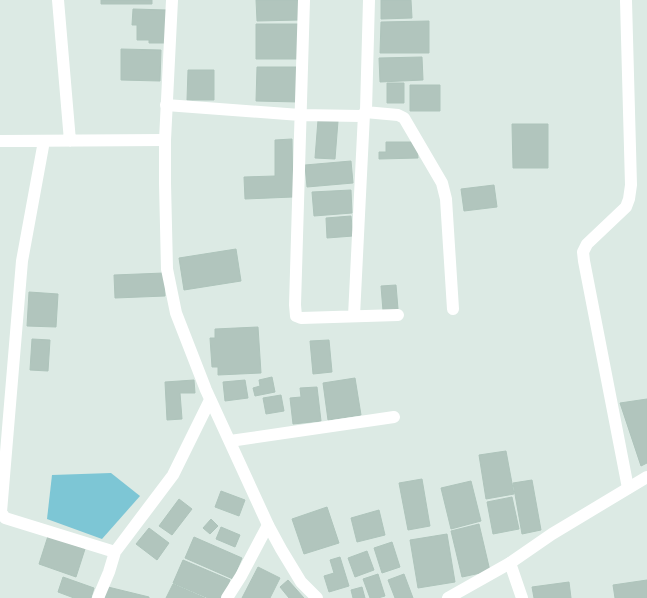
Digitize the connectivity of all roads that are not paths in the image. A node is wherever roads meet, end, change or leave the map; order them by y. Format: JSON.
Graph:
{"nodes":[{"id":1,"x":58,"y":0,"type":"edge"},
{"id":2,"x":172,"y":0,"type":"edge"},
{"id":3,"x":304,"y":0,"type":"edge"},
{"id":4,"x":369,"y":0,"type":"edge"},
{"id":5,"x":626,"y":1,"type":"edge"},
{"id":6,"x":166,"y":105,"type":"junction"},
{"id":7,"x":364,"y":113,"type":"junction"},
{"id":8,"x":300,"y":115,"type":"junction"},
{"id":9,"x":165,"y":140,"type":"junction"},
{"id":10,"x":0,"y":141,"type":"edge"},
{"id":11,"x":44,"y":141,"type":"junction"},
{"id":12,"x":70,"y":142,"type":"junction"},
{"id":13,"x":453,"y":309,"type":"dead end"},
{"id":14,"x":398,"y":315,"type":"dead end"},
{"id":15,"x":354,"y":316,"type":"junction"},
{"id":16,"x":210,"y":400,"type":"junction"},
{"id":17,"x":394,"y":417,"type":"dead end"},
{"id":18,"x":230,"y":441,"type":"junction"},
{"id":19,"x":647,"y":478,"type":"edge"},
{"id":20,"x":628,"y":488,"type":"junction"},
{"id":21,"x":268,"y":524,"type":"junction"},
{"id":22,"x":115,"y":552,"type":"junction"},
{"id":23,"x":510,"y":563,"type":"junction"},
{"id":24,"x":98,"y":598,"type":"edge"},
{"id":25,"x":227,"y":598,"type":"edge"},
{"id":26,"x":317,"y":598,"type":"edge"},
{"id":27,"x":448,"y":598,"type":"edge"},
{"id":28,"x":522,"y":598,"type":"edge"}],
"edges":[{"from":1,"to":12,"type":"street"},
{"from":2,"to":6,"type":"street"},
{"from":3,"to":8,"type":"street"},
{"from":4,"to":7,"type":"street"},
{"from":5,"to":20,"type":"street"},
{"from":6,"to":8,"type":"street"},
{"from":6,"to":9,"type":"street"},
{"from":7,"to":8,"type":"street"},
{"from":7,"to":13,"type":"street"},
{"from":7,"to":15,"type":"street"},
{"from":8,"to":15,"type":"street"},
{"from":9,"to":12,"type":"street"},
{"from":9,"to":16,"type":"street"},
{"from":10,"to":11,"type":"street"},
{"from":11,"to":12,"type":"street"},
{"from":11,"to":22,"type":"street"},
{"from":14,"to":15,"type":"street"},
{"from":16,"to":18,"type":"street"},
{"from":16,"to":22,"type":"street"},
{"from":17,"to":18,"type":"street"},
{"from":18,"to":21,"type":"street"},
{"from":19,"to":20,"type":"street"},
{"from":20,"to":23,"type":"street"},
{"from":21,"to":25,"type":"street"},
{"from":21,"to":26,"type":"street"},
{"from":22,"to":24,"type":"street"},
{"from":23,"to":27,"type":"street"},
{"from":23,"to":28,"type":"street"}]}
